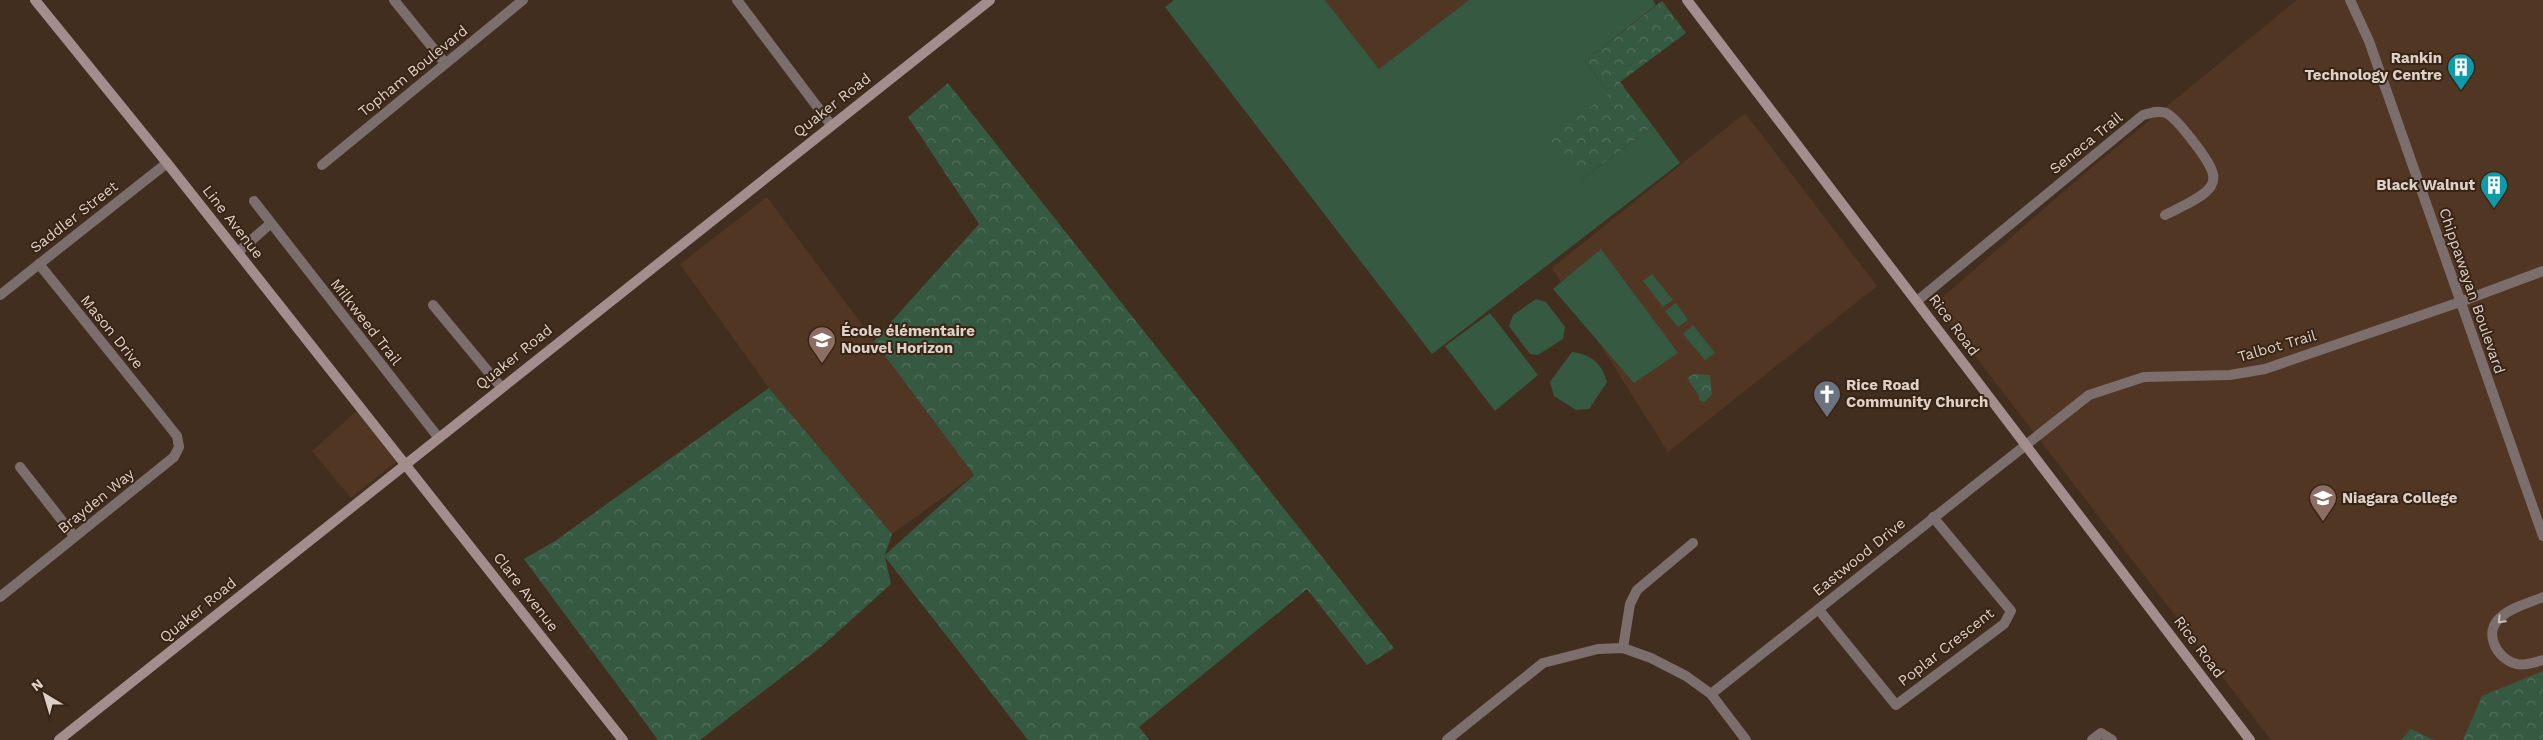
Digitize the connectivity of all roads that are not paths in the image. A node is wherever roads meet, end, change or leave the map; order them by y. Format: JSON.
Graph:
{"nodes":[{"id":1,"x":35,"y":0,"type":"edge"},
{"id":2,"x":394,"y":0,"type":"edge"},
{"id":3,"x":523,"y":0,"type":"edge"},
{"id":4,"x":737,"y":0,"type":"edge"},
{"id":5,"x":990,"y":0,"type":"edge"},
{"id":6,"x":1687,"y":0,"type":"edge"},
{"id":7,"x":2350,"y":0,"type":"edge"},
{"id":8,"x":445,"y":64,"type":"junction"},
{"id":9,"x":831,"y":125,"type":"junction"},
{"id":10,"x":167,"y":163,"type":"junction"},
{"id":11,"x":322,"y":165,"type":"dead end"},
{"id":12,"x":254,"y":201,"type":"dead end"},
{"id":13,"x":2165,"y":215,"type":"dead end"},
{"id":14,"x":270,"y":224,"type":"junction"},
{"id":15,"x":238,"y":252,"type":"junction"},
{"id":16,"x":39,"y":264,"type":"junction"},
{"id":17,"x":2543,"y":271,"type":"edge"},
{"id":18,"x":0,"y":295,"type":"edge"},
{"id":19,"x":1917,"y":300,"type":"junction"},
{"id":20,"x":2460,"y":302,"type":"junction"},
{"id":21,"x":433,"y":305,"type":"dead end"},
{"id":22,"x":501,"y":387,"type":"junction"},
{"id":23,"x":162,"y":417,"type":"joint"},
{"id":24,"x":438,"y":437,"type":"junction"},
{"id":25,"x":2026,"y":444,"type":"junction"},
{"id":26,"x":406,"y":463,"type":"junction"},
{"id":27,"x":20,"y":467,"type":"dead end"},
{"id":28,"x":2539,"y":513,"type":"edge"},
{"id":29,"x":1933,"y":517,"type":"junction"},
{"id":30,"x":74,"y":536,"type":"junction"},
{"id":31,"x":2543,"y":536,"type":"edge"},
{"id":32,"x":1693,"y":543,"type":"dead end"},
{"id":33,"x":0,"y":597,"type":"edge"},
{"id":34,"x":2543,"y":597,"type":"edge"},
{"id":35,"x":1819,"y":610,"type":"junction"},
{"id":36,"x":1623,"y":648,"type":"junction"},
{"id":37,"x":2543,"y":660,"type":"edge"},
{"id":38,"x":1711,"y":694,"type":"junction"},
{"id":39,"x":59,"y":740,"type":"edge"},
{"id":40,"x":623,"y":740,"type":"edge"},
{"id":41,"x":1447,"y":740,"type":"edge"},
{"id":42,"x":1746,"y":740,"type":"edge"},
{"id":43,"x":2092,"y":740,"type":"edge"},
{"id":44,"x":2112,"y":740,"type":"edge"},
{"id":45,"x":2250,"y":740,"type":"edge"}],
"edges":[{"from":1,"to":10,"type":"street","name":"Line Avenue"},
{"from":2,"to":8,"type":"street"},
{"from":3,"to":8,"type":"street","name":"Topham Boulevard"},
{"from":4,"to":9,"type":"street"},
{"from":5,"to":9,"type":"street","name":"Quaker Road"},
{"from":6,"to":19,"type":"street","name":"Rice Road"},
{"from":7,"to":20,"type":"street","name":"Chippawayan Boulevard"},
{"from":8,"to":11,"type":"street","name":"Topham Boulevard"},
{"from":9,"to":22,"type":"street","name":"Quaker Road"},
{"from":10,"to":15,"type":"street","name":"Line Avenue"},
{"from":10,"to":16,"type":"street","name":"Saddler Street"},
{"from":12,"to":14,"type":"street","name":"Milkweed Trail"},
{"from":13,"to":19,"type":"street","name":"Seneca Trail"},
{"from":14,"to":15,"type":"street"},
{"from":14,"to":24,"type":"street","name":"Milkweed Trail"},
{"from":15,"to":26,"type":"street","name":"Line Avenue"},
{"from":16,"to":18,"type":"street","name":"Saddler Street"},
{"from":16,"to":23,"type":"street","name":"Mason Drive"},
{"from":17,"to":20,"type":"street","name":"Talbot Trail"},
{"from":19,"to":25,"type":"street","name":"Rice Road"},
{"from":20,"to":25,"type":"street","name":"Talbot Trail"},
{"from":20,"to":28,"type":"street","name":"Chippawayan Boulevard"},
{"from":21,"to":22,"type":"street"},
{"from":22,"to":24,"type":"street","name":"Quaker Road"},
{"from":23,"to":30,"type":"street","name":"Brayden Way"},
{"from":24,"to":26,"type":"street","name":"Quaker Road"},
{"from":25,"to":29,"type":"street","name":"Eastwood Drive"},
{"from":25,"to":45,"type":"street","name":"Rice Road"},
{"from":26,"to":39,"type":"street","name":"Quaker Road"},
{"from":26,"to":40,"type":"street","name":"Clare Avenue"},
{"from":27,"to":30,"type":"street"},
{"from":28,"to":31,"type":"street","name":"Chippawayan Boulevard"},
{"from":29,"to":35,"type":"street","name":"Eastwood Drive"},
{"from":29,"to":35,"type":"street","name":"Poplar Crescent"},
{"from":30,"to":33,"type":"street","name":"Brayden Way"},
{"from":32,"to":36,"type":"street"},
{"from":34,"to":37,"type":"street","one_way":true},
{"from":35,"to":38,"type":"street","name":"Eastwood Drive"},
{"from":36,"to":38,"type":"street"},
{"from":36,"to":41,"type":"street"},
{"from":38,"to":42,"type":"street"},
{"from":43,"to":44,"type":"street"}]}
